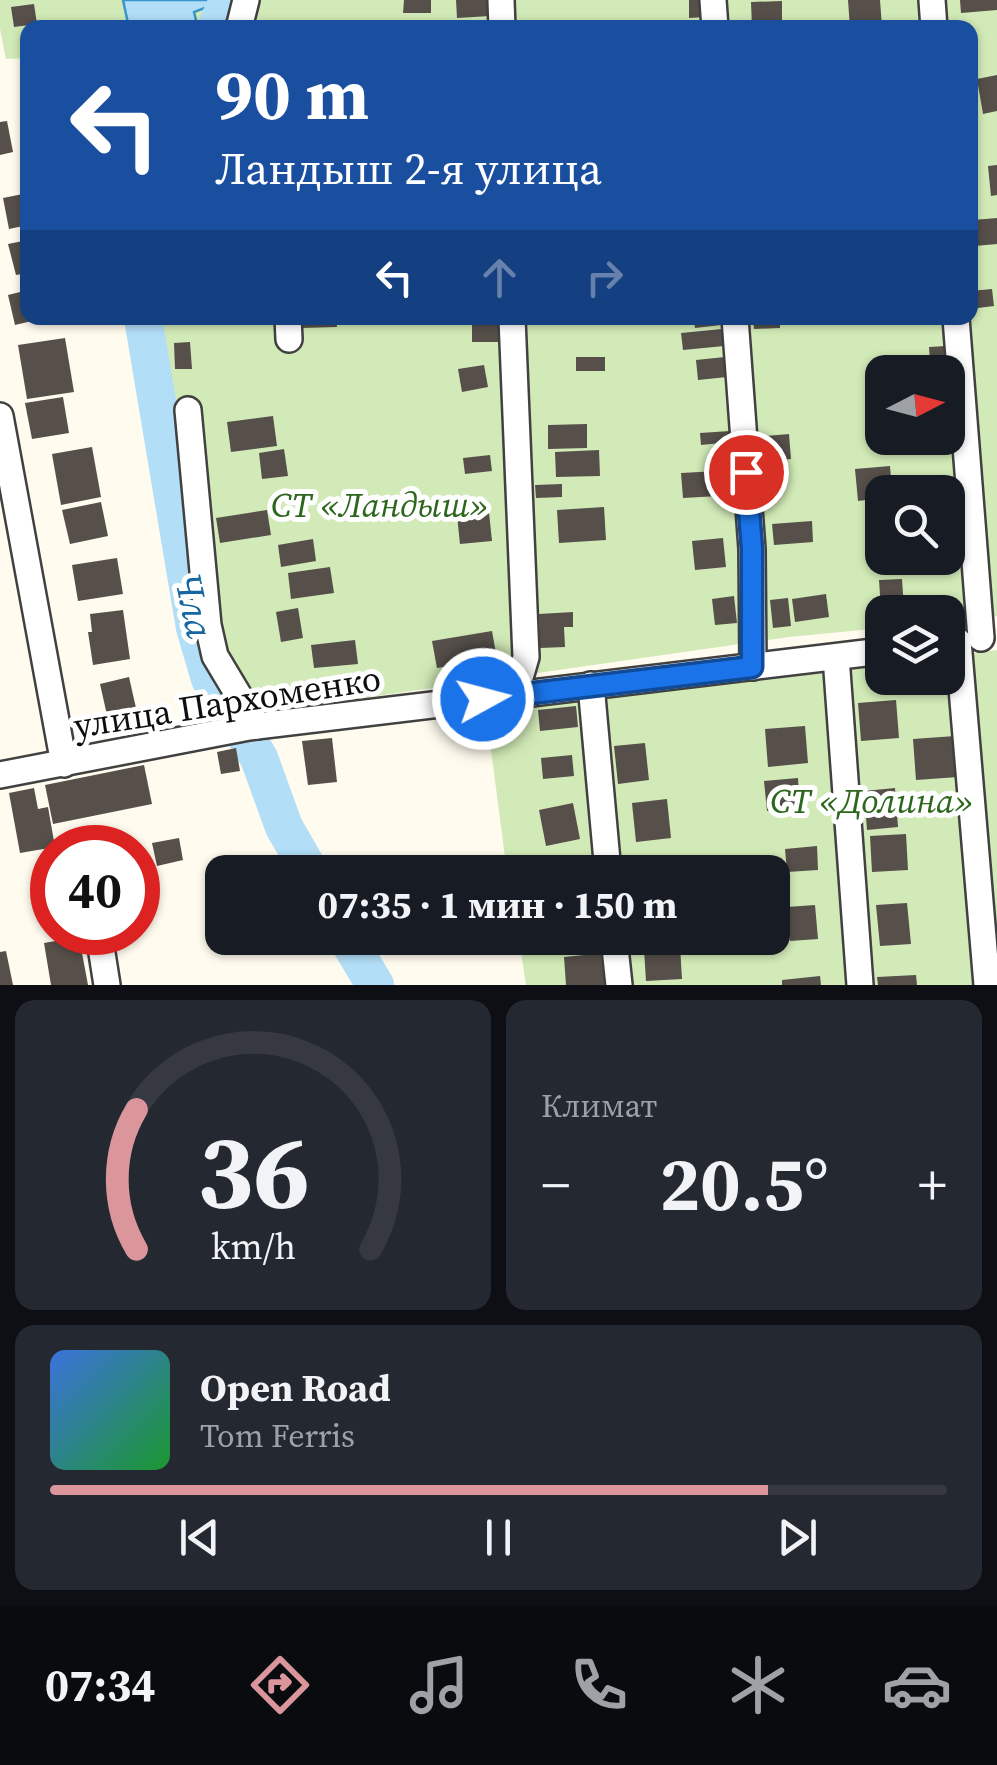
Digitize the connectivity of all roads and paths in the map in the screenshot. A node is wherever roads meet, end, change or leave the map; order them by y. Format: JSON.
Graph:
{"nodes":[{"id":1,"x":512,"y":325,"type":"edge"},
{"id":2,"x":736,"y":325,"type":"edge"},
{"id":3,"x":956,"y":325,"type":"edge"},
{"id":4,"x":188,"y":410,"type":"dead end"},
{"id":5,"x":0,"y":416,"type":"edge"},
{"id":6,"x":971,"y":640,"type":"edge"},
{"id":7,"x":865,"y":653,"type":"edge"},
{"id":8,"x":836,"y":657,"type":"junction"},
{"id":9,"x":752,"y":667,"type":"junction"},
{"id":10,"x":590,"y":685,"type":"junction"},
{"id":11,"x":521,"y":694,"type":"junction"},
{"id":12,"x":244,"y":728,"type":"junction"},
{"id":13,"x":64,"y":764,"type":"junction"},
{"id":14,"x":0,"y":775,"type":"edge"},
{"id":15,"x":606,"y":855,"type":"edge"},
{"id":16,"x":102,"y":955,"type":"edge"},
{"id":17,"x":616,"y":955,"type":"edge"},
{"id":18,"x":107,"y":985,"type":"edge"},
{"id":19,"x":619,"y":985,"type":"edge"},
{"id":20,"x":860,"y":985,"type":"edge"},
{"id":21,"x":987,"y":985,"type":"edge"}],
"edges":[{"from":1,"to":11,"type":"street"},
{"from":2,"to":9,"type":"street"},
{"from":3,"to":6,"type":"street"},
{"from":4,"to":12,"type":"street"},
{"from":5,"to":13,"type":"street"},
{"from":6,"to":21,"type":"street"},
{"from":7,"to":8,"type":"street","name":"улица Пархоменко"},
{"from":8,"to":9,"type":"street","name":"улица Пархоменко"},
{"from":8,"to":20,"type":"street"},
{"from":9,"to":10,"type":"street","name":"улица Пархоменко"},
{"from":10,"to":11,"type":"street","name":"улица Пархоменко"},
{"from":10,"to":15,"type":"street"},
{"from":11,"to":12,"type":"street","name":"улица Пархоменко"},
{"from":12,"to":13,"type":"street","name":"улица Пархоменко"},
{"from":13,"to":14,"type":"street","name":"улица Пархоменко"},
{"from":16,"to":18,"type":"street"},
{"from":17,"to":19,"type":"street"}]}
